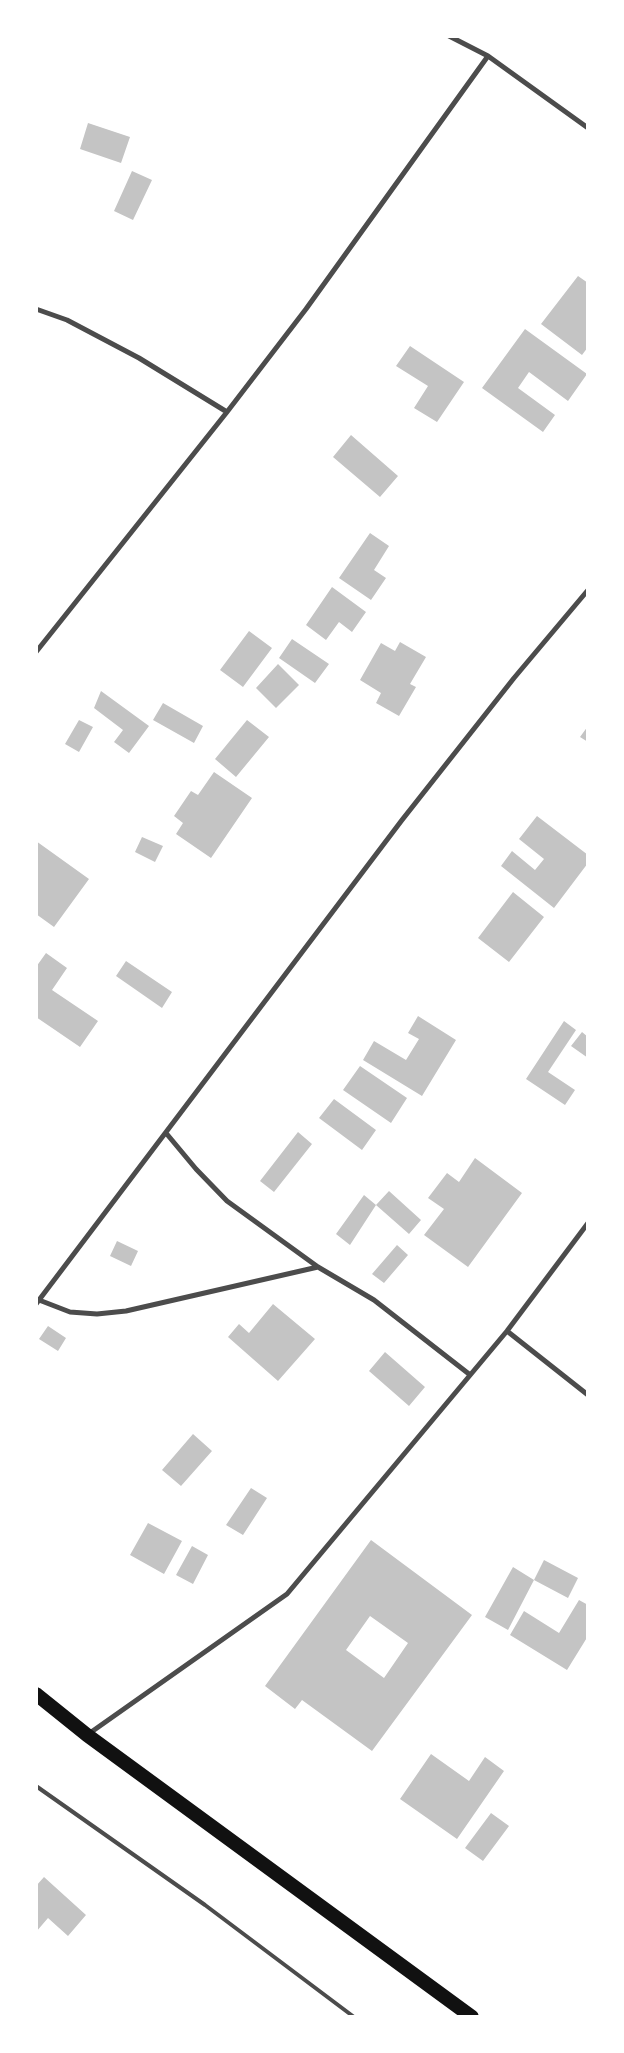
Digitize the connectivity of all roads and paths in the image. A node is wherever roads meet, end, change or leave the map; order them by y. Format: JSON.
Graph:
{"nodes":[{"id":1,"x":449,"y":36,"type":"edge"},
{"id":2,"x":488,"y":56,"type":"junction"},
{"id":3,"x":588,"y":128,"type":"edge"},
{"id":4,"x":36,"y":309,"type":"edge"},
{"id":5,"x":227,"y":412,"type":"junction"},
{"id":6,"x":588,"y":590,"type":"edge"},
{"id":7,"x":36,"y":652,"type":"edge"},
{"id":8,"x":166,"y":1132,"type":"junction"},
{"id":9,"x":588,"y":1223,"type":"edge"},
{"id":10,"x":318,"y":1267,"type":"junction"},
{"id":11,"x":38,"y":1302,"type":"edge"},
{"id":12,"x":507,"y":1331,"type":"junction"},
{"id":13,"x":470,"y":1374,"type":"junction"},
{"id":14,"x":588,"y":1395,"type":"edge"},
{"id":15,"x":36,"y":1694,"type":"edge"},
{"id":16,"x":87,"y":1735,"type":"junction"},
{"id":17,"x":36,"y":1786,"type":"edge"},
{"id":18,"x":354,"y":2017,"type":"edge"},
{"id":19,"x":472,"y":2017,"type":"edge"}],
"edges":[{"from":1,"to":2,"type":"street"},
{"from":2,"to":3,"type":"street"},
{"from":2,"to":5,"type":"street"},
{"from":4,"to":5,"type":"street"},
{"from":5,"to":7,"type":"street"},
{"from":6,"to":8,"type":"street"},
{"from":8,"to":10,"type":"street"},
{"from":8,"to":11,"type":"street"},
{"from":9,"to":12,"type":"street"},
{"from":10,"to":11,"type":"street"},
{"from":10,"to":13,"type":"street"},
{"from":12,"to":13,"type":"street"},
{"from":12,"to":14,"type":"street"},
{"from":13,"to":16,"type":"street"},
{"from":15,"to":16,"type":"highway"},
{"from":16,"to":19,"type":"highway"},
{"from":17,"to":18,"type":"lane"}]}
